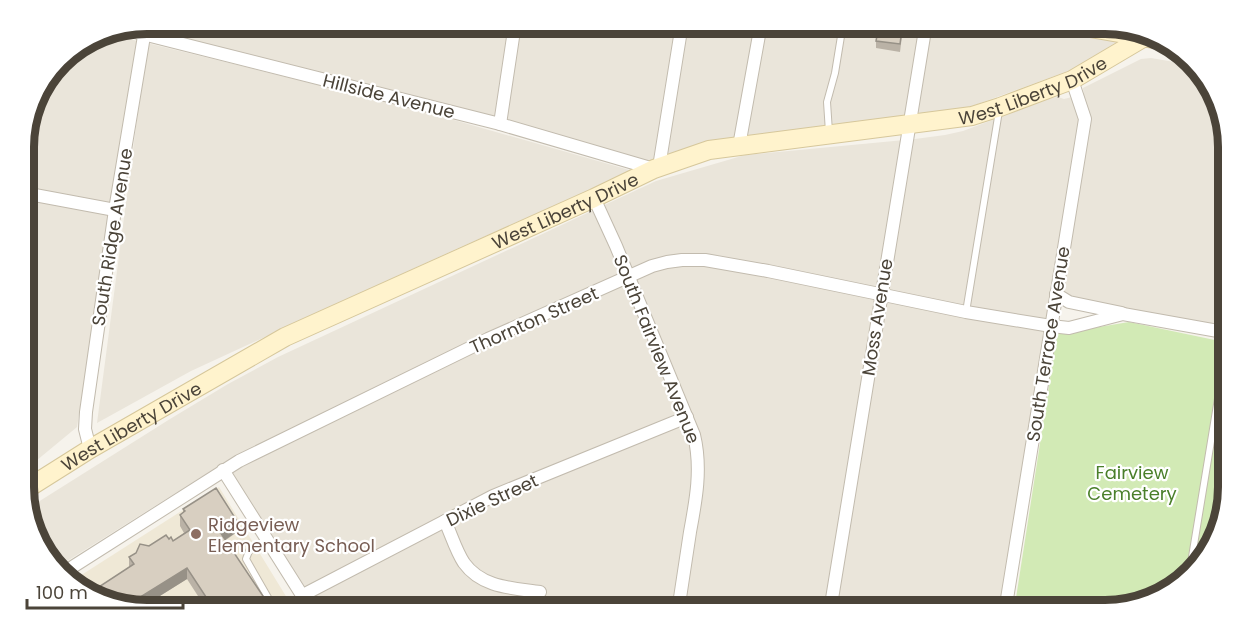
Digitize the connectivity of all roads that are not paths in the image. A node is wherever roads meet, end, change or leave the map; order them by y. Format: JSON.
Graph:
{"nodes":[{"id":1,"x":144,"y":34,"type":"edge"},
{"id":2,"x":164,"y":34,"type":"edge"},
{"id":3,"x":514,"y":34,"type":"edge"},
{"id":4,"x":680,"y":34,"type":"edge"},
{"id":5,"x":759,"y":34,"type":"edge"},
{"id":6,"x":841,"y":34,"type":"edge"},
{"id":7,"x":924,"y":34,"type":"edge"},
{"id":8,"x":1138,"y":40,"type":"edge"},
{"id":9,"x":1072,"y":80,"type":"junction"},
{"id":10,"x":1000,"y":107,"type":"junction"},
{"id":11,"x":500,"y":124,"type":"junction"},
{"id":12,"x":909,"y":124,"type":"junction"},
{"id":13,"x":829,"y":135,"type":"junction"},
{"id":14,"x":739,"y":146,"type":"junction"},
{"id":15,"x":656,"y":168,"type":"junction"},
{"id":16,"x":35,"y":195,"type":"edge"},
{"id":17,"x":594,"y":198,"type":"junction"},
{"id":18,"x":116,"y":210,"type":"junction"},
{"id":19,"x":628,"y":277,"type":"junction"},
{"id":20,"x":1056,"y":294,"type":"junction"},
{"id":21,"x":881,"y":295,"type":"junction"},
{"id":22,"x":966,"y":312,"type":"junction"},
{"id":23,"x":1123,"y":314,"type":"junction"},
{"id":24,"x":1051,"y":326,"type":"junction"},
{"id":25,"x":1218,"y":331,"type":"edge"},
{"id":26,"x":1218,"y":399,"type":"edge"},
{"id":27,"x":687,"y":417,"type":"junction"},
{"id":28,"x":90,"y":449,"type":"junction"},
{"id":29,"x":223,"y":470,"type":"junction"},
{"id":30,"x":34,"y":484,"type":"edge"},
{"id":31,"x":445,"y":521,"type":"junction"},
{"id":32,"x":267,"y":538,"type":"junction"},
{"id":33,"x":1191,"y":560,"type":"edge"},
{"id":34,"x":70,"y":569,"type":"edge"},
{"id":35,"x":540,"y":592,"type":"dead end"},
{"id":36,"x":303,"y":596,"type":"junction"},
{"id":37,"x":270,"y":600,"type":"edge"},
{"id":38,"x":297,"y":600,"type":"edge"},
{"id":39,"x":305,"y":600,"type":"edge"},
{"id":40,"x":680,"y":600,"type":"edge"},
{"id":41,"x":832,"y":600,"type":"edge"},
{"id":42,"x":1007,"y":600,"type":"edge"}],
"edges":[{"from":1,"to":18,"type":"street","name":"South Ridge Avenue"},
{"from":2,"to":11,"type":"street","name":"Hillside Avenue"},
{"from":3,"to":11,"type":"street"},
{"from":4,"to":15,"type":"street"},
{"from":5,"to":14,"type":"street"},
{"from":6,"to":13,"type":"lane"},
{"from":7,"to":12,"type":"street","name":"Moss Avenue"},
{"from":8,"to":9,"type":"main road","name":"West Liberty Drive"},
{"from":9,"to":10,"type":"main road","name":"West Liberty Drive"},
{"from":9,"to":20,"type":"street","name":"South Terrace Avenue"},
{"from":10,"to":12,"type":"main road","name":"West Liberty Drive"},
{"from":10,"to":22,"type":"lane"},
{"from":11,"to":15,"type":"street","name":"Hillside Avenue"},
{"from":12,"to":13,"type":"main road","name":"West Liberty Drive"},
{"from":12,"to":21,"type":"street","name":"Moss Avenue"},
{"from":13,"to":14,"type":"main road","name":"West Liberty Drive"},
{"from":14,"to":15,"type":"main road","name":"West Liberty Drive"},
{"from":15,"to":17,"type":"main road","name":"West Liberty Drive"},
{"from":16,"to":18,"type":"street"},
{"from":17,"to":19,"type":"street","name":"South Fairview Avenue"},
{"from":17,"to":28,"type":"main road","name":"West Liberty Drive"},
{"from":18,"to":28,"type":"street","name":"South Ridge Avenue"},
{"from":19,"to":21,"type":"street","name":"Thornton Street"},
{"from":19,"to":27,"type":"street","name":"South Fairview Avenue"},
{"from":19,"to":29,"type":"street","name":"Thornton Street"},
{"from":20,"to":23,"type":"street"},
{"from":20,"to":24,"type":"street","name":"South Terrace Avenue"},
{"from":21,"to":22,"type":"street","name":"Thornton Street"},
{"from":21,"to":41,"type":"street","name":"Moss Avenue"},
{"from":22,"to":24,"type":"street","name":"Thornton Street"},
{"from":23,"to":24,"type":"street","name":"Thornton Street"},
{"from":23,"to":25,"type":"street"},
{"from":24,"to":42,"type":"street","name":"South Terrace Avenue"},
{"from":26,"to":33,"type":"lane"},
{"from":27,"to":31,"type":"street","name":"Dixie Street"},
{"from":27,"to":40,"type":"street","name":"South Fairview Avenue"},
{"from":28,"to":30,"type":"main road","name":"West Liberty Drive"},
{"from":29,"to":32,"type":"street"},
{"from":29,"to":34,"type":"street","name":"Thornton Street"},
{"from":31,"to":35,"type":"street"},
{"from":31,"to":36,"type":"street","name":"Dixie Street"},
{"from":32,"to":36,"type":"street"},
{"from":32,"to":37,"type":"lane"},
{"from":36,"to":38,"type":"lane"},
{"from":36,"to":39,"type":"street"}]}
